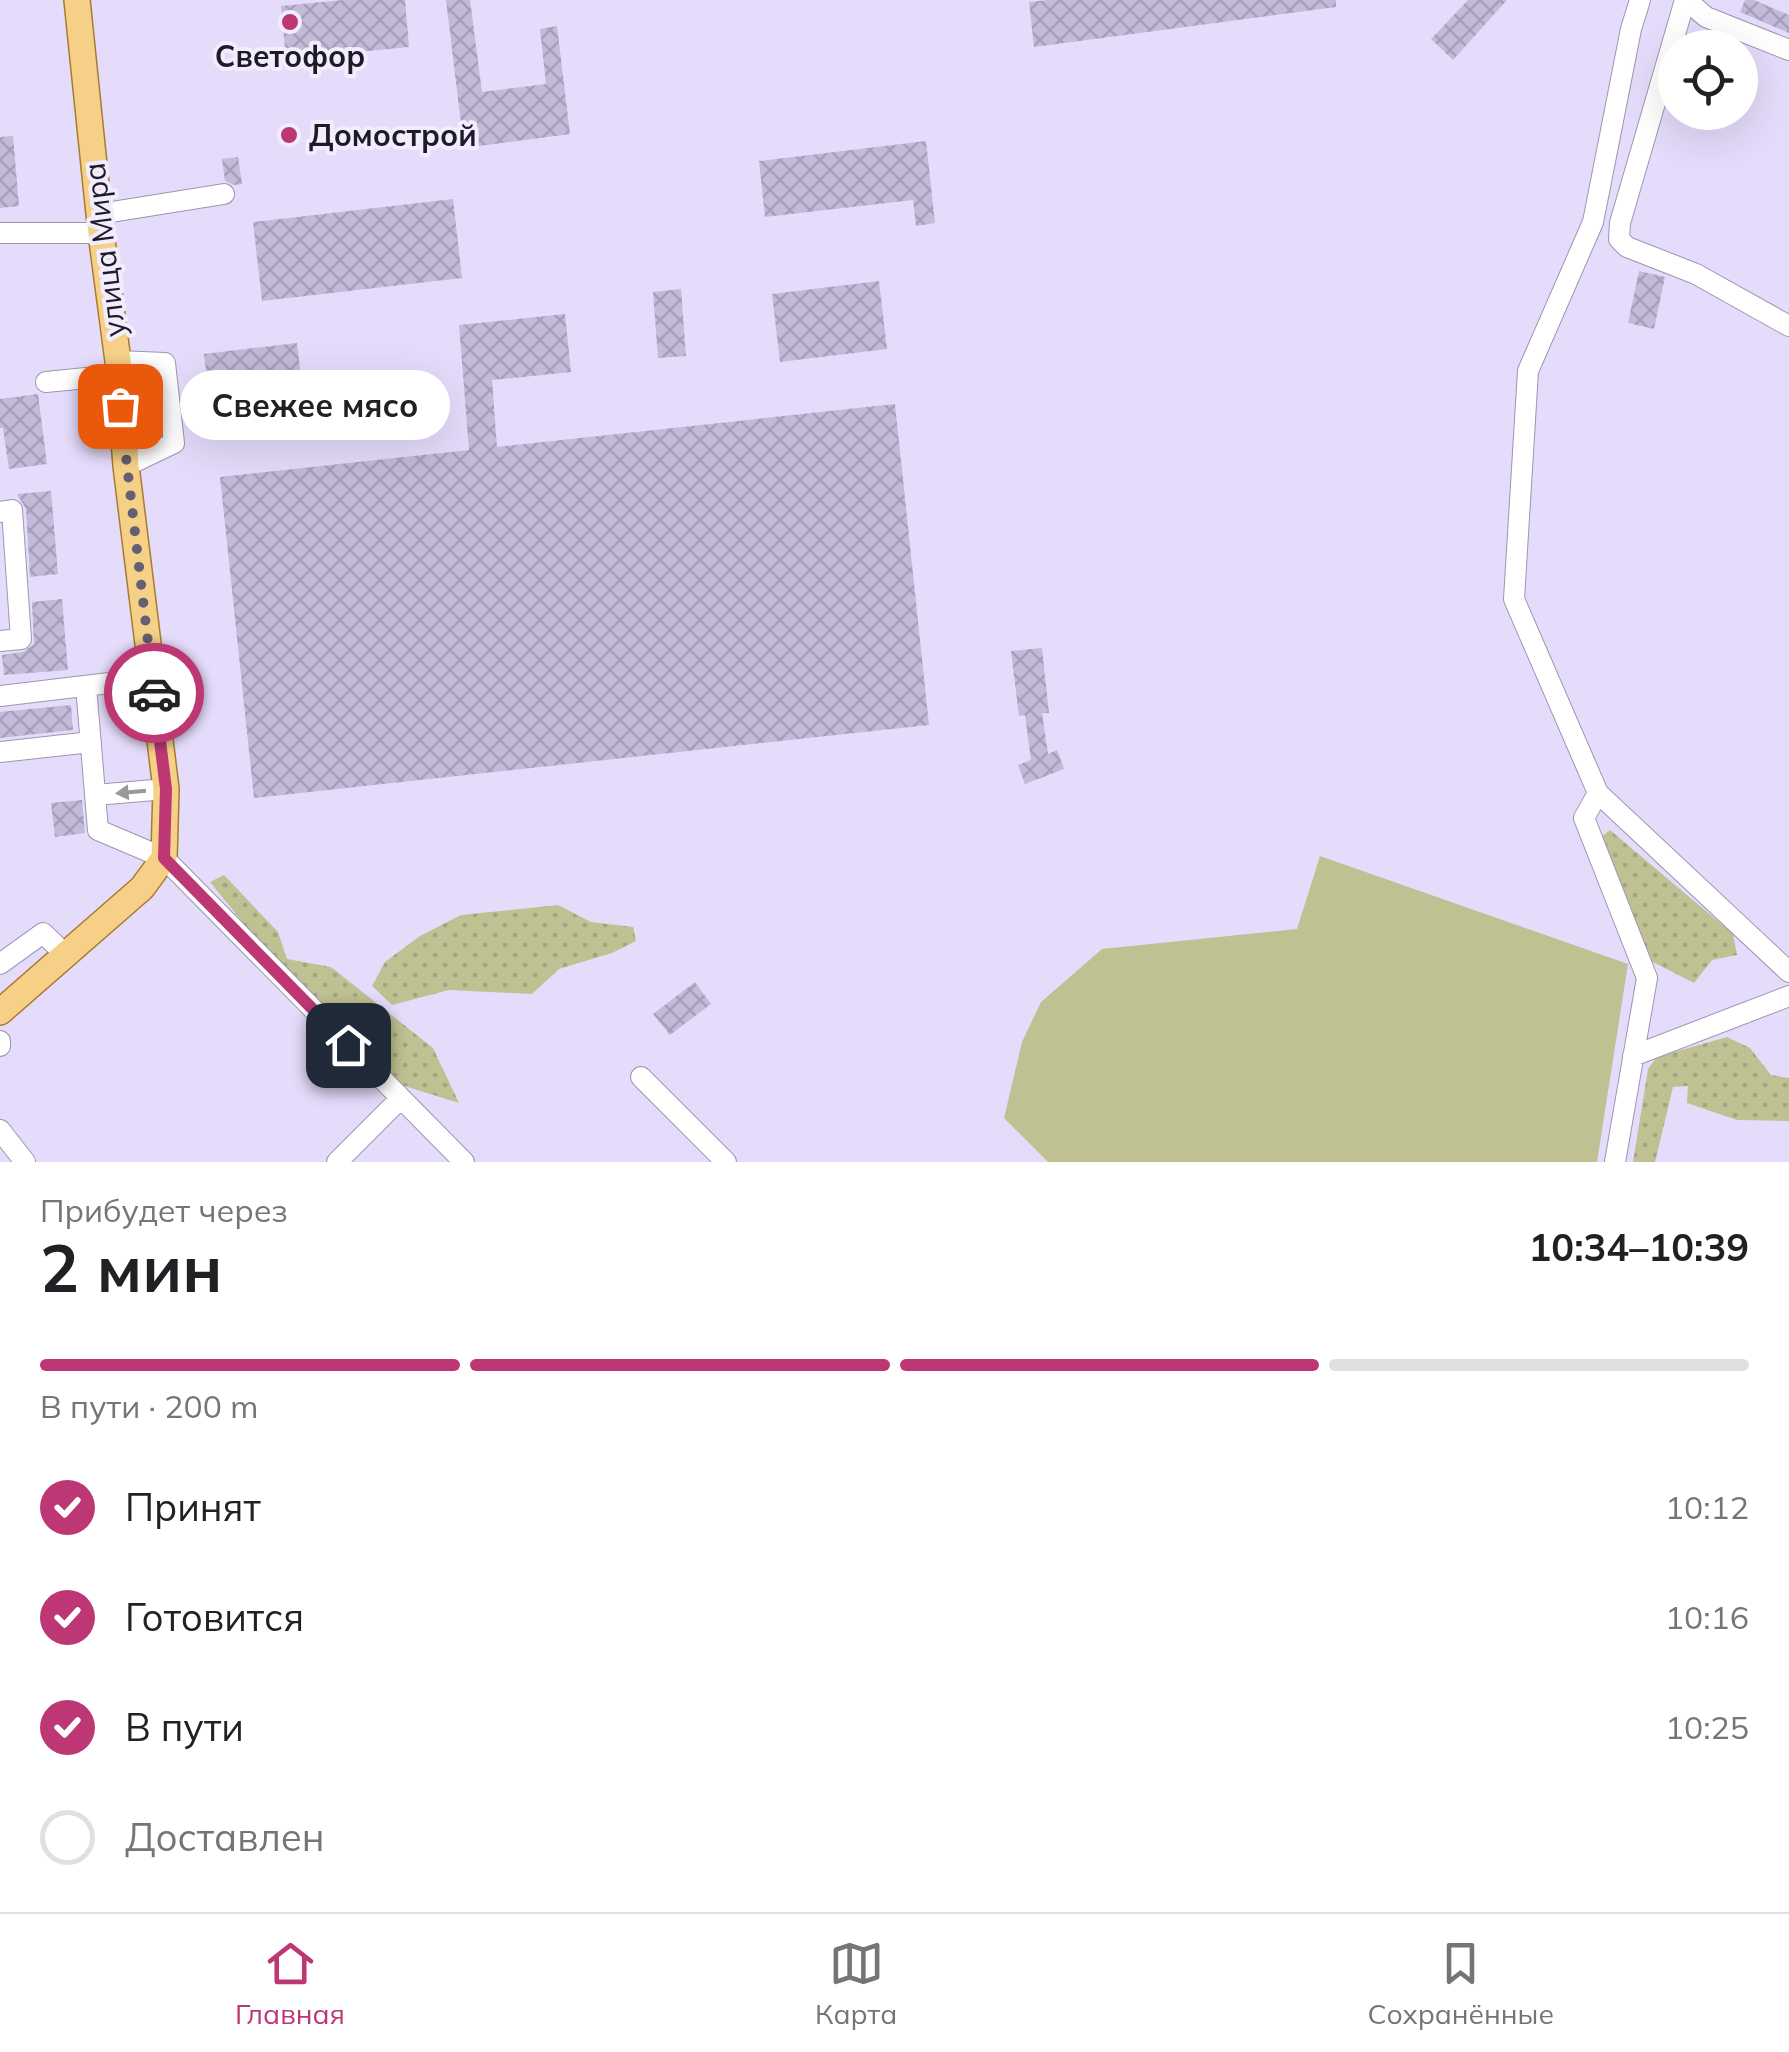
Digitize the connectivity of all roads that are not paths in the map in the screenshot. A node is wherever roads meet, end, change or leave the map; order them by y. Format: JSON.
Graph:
{"nodes":[{"id":1,"x":77,"y":0,"type":"edge"},
{"id":2,"x":1640,"y":0,"type":"edge"},
{"id":3,"x":1686,"y":0,"type":"edge"},
{"id":4,"x":1789,"y":50,"type":"edge"},
{"id":5,"x":224,"y":194,"type":"dead end"},
{"id":6,"x":100,"y":223,"type":"junction"},
{"id":7,"x":0,"y":234,"type":"edge"},
{"id":8,"x":1789,"y":326,"type":"edge"},
{"id":9,"x":118,"y":368,"type":"junction"},
{"id":10,"x":46,"y":382,"type":"dead end"},
{"id":11,"x":126,"y":466,"type":"junction"},
{"id":12,"x":0,"y":512,"type":"edge"},
{"id":13,"x":0,"y":641,"type":"edge"},
{"id":14,"x":152,"y":678,"type":"junction"},
{"id":15,"x":86,"y":686,"type":"junction"},
{"id":16,"x":0,"y":695,"type":"edge"},
{"id":17,"x":91,"y":742,"type":"junction"},
{"id":18,"x":0,"y":752,"type":"edge"},
{"id":19,"x":166,"y":789,"type":"junction"},
{"id":20,"x":1598,"y":793,"type":"junction"},
{"id":21,"x":96,"y":795,"type":"junction"},
{"id":22,"x":164,"y":858,"type":"junction"},
{"id":23,"x":66,"y":956,"type":"junction"},
{"id":24,"x":0,"y":964,"type":"edge"},
{"id":25,"x":1789,"y":972,"type":"edge"},
{"id":26,"x":1789,"y":996,"type":"edge"},
{"id":27,"x":0,"y":1012,"type":"edge"},
{"id":28,"x":1633,"y":1056,"type":"junction"},
{"id":29,"x":640,"y":1076,"type":"dead end"},
{"id":30,"x":400,"y":1099,"type":"junction"},
{"id":31,"x":0,"y":1130,"type":"edge"},
{"id":32,"x":25,"y":1162,"type":"edge"},
{"id":33,"x":336,"y":1162,"type":"edge"},
{"id":34,"x":464,"y":1162,"type":"edge"},
{"id":35,"x":726,"y":1162,"type":"edge"},
{"id":36,"x":1615,"y":1162,"type":"edge"}],
"edges":[{"from":1,"to":6,"type":"main road","name":"улица Мира"},
{"from":2,"to":20,"type":"street"},
{"from":3,"to":4,"type":"street"},
{"from":3,"to":8,"type":"street"},
{"from":5,"to":6,"type":"street"},
{"from":6,"to":7,"type":"street"},
{"from":6,"to":9,"type":"main road","name":"улица Мира"},
{"from":9,"to":10,"type":"street"},
{"from":9,"to":11,"type":"main road","name":"улица Мира"},
{"from":9,"to":11,"type":"street"},
{"from":11,"to":14,"type":"main road","name":"улица Мира"},
{"from":12,"to":13,"type":"street"},
{"from":14,"to":15,"type":"street"},
{"from":14,"to":19,"type":"main road","name":"улица Мира"},
{"from":15,"to":16,"type":"street"},
{"from":15,"to":17,"type":"street"},
{"from":17,"to":18,"type":"street"},
{"from":17,"to":21,"type":"street"},
{"from":19,"to":21,"type":"street","one_way":true},
{"from":19,"to":22,"type":"main road","name":"улица Мира"},
{"from":20,"to":25,"type":"street"},
{"from":20,"to":28,"type":"street"},
{"from":21,"to":22,"type":"street"},
{"from":22,"to":23,"type":"main road"},
{"from":22,"to":30,"type":"street"},
{"from":23,"to":24,"type":"street"},
{"from":23,"to":27,"type":"main road"},
{"from":26,"to":28,"type":"street"},
{"from":28,"to":36,"type":"street"},
{"from":29,"to":35,"type":"street"},
{"from":30,"to":33,"type":"street"},
{"from":30,"to":34,"type":"street"},
{"from":31,"to":32,"type":"street"}]}
